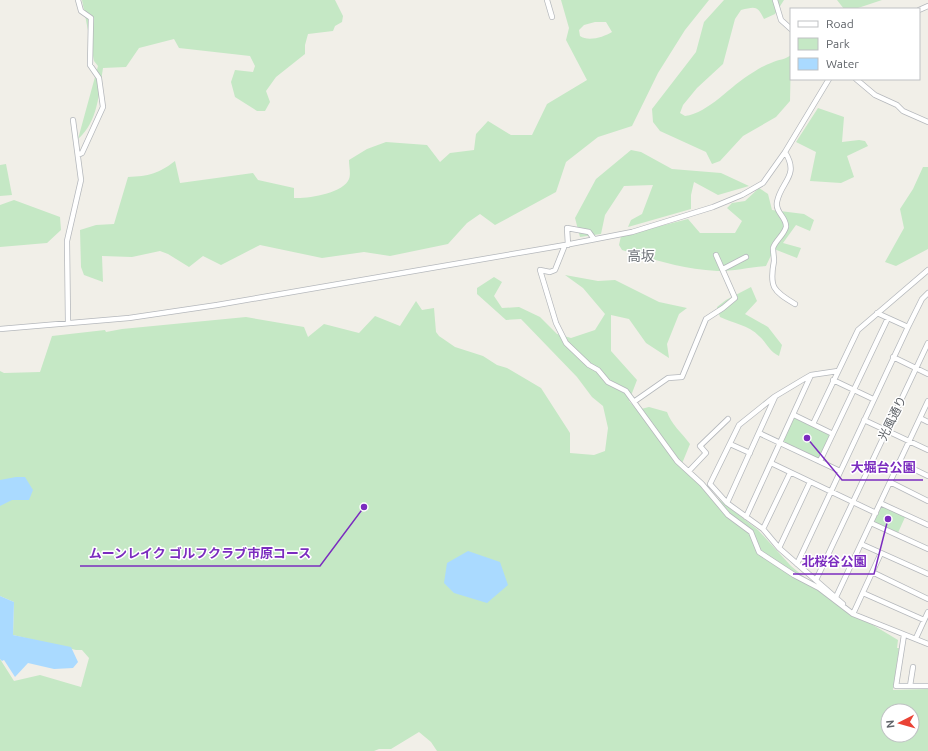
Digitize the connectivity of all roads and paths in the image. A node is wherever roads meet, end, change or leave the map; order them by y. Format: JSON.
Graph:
{"nodes":[{"id":1,"x":78,"y":0,"type":"edge"},
{"id":2,"x":547,"y":0,"type":"edge"},
{"id":3,"x":775,"y":0,"type":"edge"},
{"id":4,"x":552,"y":17,"type":"dead end"},
{"id":5,"x":790,"y":28,"type":"edge"},
{"id":6,"x":827,"y":80,"type":"edge"},
{"id":7,"x":857,"y":80,"type":"edge"},
{"id":8,"x":73,"y":120,"type":"dead end"},
{"id":9,"x":928,"y":122,"type":"edge"},
{"id":10,"x":786,"y":152,"type":"junction"},
{"id":11,"x":78,"y":155,"type":"junction"},
{"id":12,"x":594,"y":239,"type":"junction"},
{"id":13,"x":567,"y":245,"type":"junction"},
{"id":14,"x":716,"y":255,"type":"dead end"},
{"id":15,"x":746,"y":257,"type":"dead end"},
{"id":16,"x":723,"y":268,"type":"junction"},
{"id":17,"x":927,"y":272,"type":"edge"},
{"id":18,"x":928,"y":293,"type":"edge"},
{"id":19,"x":795,"y":304,"type":"dead end"},
{"id":20,"x":877,"y":313,"type":"junction"},
{"id":21,"x":888,"y":318,"type":"junction"},
{"id":22,"x":68,"y":323,"type":"junction"},
{"id":23,"x":908,"y":327,"type":"junction"},
{"id":24,"x":0,"y":329,"type":"edge"},
{"id":25,"x":928,"y":343,"type":"edge"},
{"id":26,"x":893,"y":357,"type":"junction"},
{"id":27,"x":916,"y":368,"type":"junction"},
{"id":28,"x":838,"y":371,"type":"junction"},
{"id":29,"x":928,"y":374,"type":"edge"},
{"id":30,"x":811,"y":375,"type":"junction"},
{"id":31,"x":834,"y":380,"type":"junction"},
{"id":32,"x":854,"y":390,"type":"junction"},
{"id":33,"x":776,"y":396,"type":"junction"},
{"id":34,"x":873,"y":399,"type":"junction"},
{"id":35,"x":635,"y":401,"type":"junction"},
{"id":36,"x":928,"y":401,"type":"edge"},
{"id":37,"x":794,"y":415,"type":"junction"},
{"id":38,"x":920,"y":418,"type":"junction"},
{"id":39,"x":728,"y":420,"type":"dead end"},
{"id":40,"x":864,"y":420,"type":"junction"},
{"id":41,"x":928,"y":422,"type":"edge"},
{"id":42,"x":812,"y":424,"type":"junction"},
{"id":43,"x":886,"y":430,"type":"junction"},
{"id":44,"x":759,"y":433,"type":"junction"},
{"id":45,"x":833,"y":434,"type":"junction"},
{"id":46,"x":909,"y":441,"type":"junction"},
{"id":47,"x":780,"y":442,"type":"junction"},
{"id":48,"x":730,"y":444,"type":"junction"},
{"id":49,"x":928,"y":450,"type":"edge"},
{"id":50,"x":750,"y":453,"type":"junction"},
{"id":51,"x":820,"y":461,"type":"junction"},
{"id":52,"x":899,"y":462,"type":"junction"},
{"id":53,"x":771,"y":463,"type":"junction"},
{"id":54,"x":689,"y":470,"type":"junction"},
{"id":55,"x":840,"y":471,"type":"junction"},
{"id":56,"x":790,"y":473,"type":"junction"},
{"id":57,"x":928,"y":476,"type":"edge"},
{"id":58,"x":810,"y":482,"type":"junction"},
{"id":59,"x":890,"y":482,"type":"junction"},
{"id":60,"x":830,"y":491,"type":"junction"},
{"id":61,"x":928,"y":501,"type":"edge"},
{"id":62,"x":853,"y":502,"type":"junction"},
{"id":63,"x":727,"y":503,"type":"junction"},
{"id":64,"x":880,"y":503,"type":"junction"},
{"id":65,"x":876,"y":513,"type":"junction"},
{"id":66,"x":746,"y":517,"type":"junction"},
{"id":67,"x":871,"y":523,"type":"junction"},
{"id":68,"x":928,"y":525,"type":"edge"},
{"id":69,"x":763,"y":529,"type":"junction"},
{"id":70,"x":861,"y":544,"type":"junction"},
{"id":71,"x":779,"y":548,"type":"junction"},
{"id":72,"x":928,"y":549,"type":"edge"},
{"id":73,"x":881,"y":553,"type":"junction"},
{"id":74,"x":796,"y":564,"type":"junction"},
{"id":75,"x":872,"y":572,"type":"junction"},
{"id":76,"x":928,"y":574,"type":"edge"},
{"id":77,"x":816,"y":580,"type":"junction"},
{"id":78,"x":863,"y":593,"type":"junction"},
{"id":79,"x":836,"y":597,"type":"junction"},
{"id":80,"x":928,"y":599,"type":"edge"},
{"id":81,"x":928,"y":612,"type":"edge"},
{"id":82,"x":853,"y":614,"type":"junction"},
{"id":83,"x":924,"y":620,"type":"junction"},
{"id":84,"x":904,"y":635,"type":"junction"},
{"id":85,"x":916,"y":638,"type":"junction"},
{"id":86,"x":928,"y":644,"type":"edge"},
{"id":87,"x":913,"y":667,"type":"dead end"},
{"id":88,"x":910,"y":686,"type":"junction"},
{"id":89,"x":928,"y":686,"type":"edge"}],
"edges":[{"from":1,"to":11,"type":"street"},
{"from":2,"to":4,"type":"street"},
{"from":3,"to":5,"type":"street"},
{"from":6,"to":10,"type":"street"},
{"from":7,"to":9,"type":"street"},
{"from":8,"to":11,"type":"street"},
{"from":10,"to":12,"type":"street"},
{"from":10,"to":19,"type":"street"},
{"from":11,"to":22,"type":"street"},
{"from":12,"to":13,"type":"street"},
{"from":12,"to":13,"type":"street"},
{"from":13,"to":22,"type":"street"},
{"from":13,"to":35,"type":"street"},
{"from":14,"to":16,"type":"street"},
{"from":15,"to":16,"type":"street"},
{"from":16,"to":35,"type":"street"},
{"from":17,"to":20,"type":"street"},
{"from":18,"to":23,"type":"street"},
{"from":20,"to":21,"type":"street"},
{"from":20,"to":28,"type":"street"},
{"from":21,"to":23,"type":"street"},
{"from":21,"to":32,"type":"street"},
{"from":22,"to":24,"type":"street"},
{"from":23,"to":26,"type":"street"},
{"from":25,"to":27,"type":"street","name":"光風通り"},
{"from":26,"to":27,"type":"street"},
{"from":26,"to":34,"type":"street"},
{"from":27,"to":29,"type":"street"},
{"from":27,"to":43,"type":"street","name":"光風通り"},
{"from":28,"to":30,"type":"street"},
{"from":28,"to":31,"type":"street"},
{"from":30,"to":33,"type":"street"},
{"from":30,"to":37,"type":"street"},
{"from":31,"to":32,"type":"street"},
{"from":31,"to":42,"type":"street"},
{"from":32,"to":34,"type":"street"},
{"from":32,"to":45,"type":"street"},
{"from":33,"to":44,"type":"street"},
{"from":33,"to":48,"type":"street"},
{"from":34,"to":40,"type":"street"},
{"from":35,"to":54,"type":"street"},
{"from":36,"to":38,"type":"street"},
{"from":37,"to":42,"type":"street"},
{"from":37,"to":47,"type":"street"},
{"from":38,"to":41,"type":"street"},
{"from":38,"to":46,"type":"street"},
{"from":39,"to":54,"type":"street"},
{"from":40,"to":43,"type":"street"},
{"from":40,"to":55,"type":"street"},
{"from":42,"to":45,"type":"street"},
{"from":43,"to":46,"type":"street"},
{"from":43,"to":62,"type":"street","name":"光風通り"},
{"from":44,"to":47,"type":"street"},
{"from":44,"to":50,"type":"street"},
{"from":45,"to":51,"type":"street"},
{"from":46,"to":49,"type":"street"},
{"from":46,"to":52,"type":"street"},
{"from":47,"to":51,"type":"street"},
{"from":47,"to":53,"type":"street"},
{"from":48,"to":50,"type":"street"},
{"from":48,"to":63,"type":"street"},
{"from":50,"to":63,"type":"street"},
{"from":51,"to":55,"type":"street"},
{"from":52,"to":57,"type":"street"},
{"from":52,"to":59,"type":"street"},
{"from":53,"to":56,"type":"street"},
{"from":53,"to":66,"type":"street"},
{"from":54,"to":82,"type":"street"},
{"from":55,"to":60,"type":"street"},
{"from":56,"to":58,"type":"street"},
{"from":56,"to":69,"type":"street"},
{"from":58,"to":60,"type":"street"},
{"from":58,"to":71,"type":"street"},
{"from":59,"to":61,"type":"street"},
{"from":59,"to":64,"type":"street"},
{"from":60,"to":62,"type":"street"},
{"from":60,"to":74,"type":"street"},
{"from":62,"to":65,"type":"street"},
{"from":62,"to":77,"type":"street","name":"光風通り"},
{"from":63,"to":66,"type":"street"},
{"from":64,"to":65,"type":"street"},
{"from":64,"to":68,"type":"street"},
{"from":65,"to":67,"type":"street"},
{"from":66,"to":69,"type":"street"},
{"from":67,"to":70,"type":"street"},
{"from":67,"to":72,"type":"street"},
{"from":69,"to":71,"type":"street"},
{"from":70,"to":73,"type":"street"},
{"from":70,"to":79,"type":"street"},
{"from":71,"to":74,"type":"street"},
{"from":73,"to":75,"type":"street"},
{"from":73,"to":76,"type":"street"},
{"from":74,"to":77,"type":"street"},
{"from":75,"to":78,"type":"street"},
{"from":75,"to":80,"type":"street"},
{"from":77,"to":79,"type":"street"},
{"from":78,"to":82,"type":"street"},
{"from":78,"to":83,"type":"street"},
{"from":79,"to":82,"type":"street"},
{"from":81,"to":83,"type":"street"},
{"from":82,"to":84,"type":"street"},
{"from":83,"to":85,"type":"street"},
{"from":84,"to":85,"type":"street"},
{"from":84,"to":88,"type":"street"},
{"from":85,"to":86,"type":"street"},
{"from":87,"to":88,"type":"street"},
{"from":88,"to":89,"type":"street"}]}
